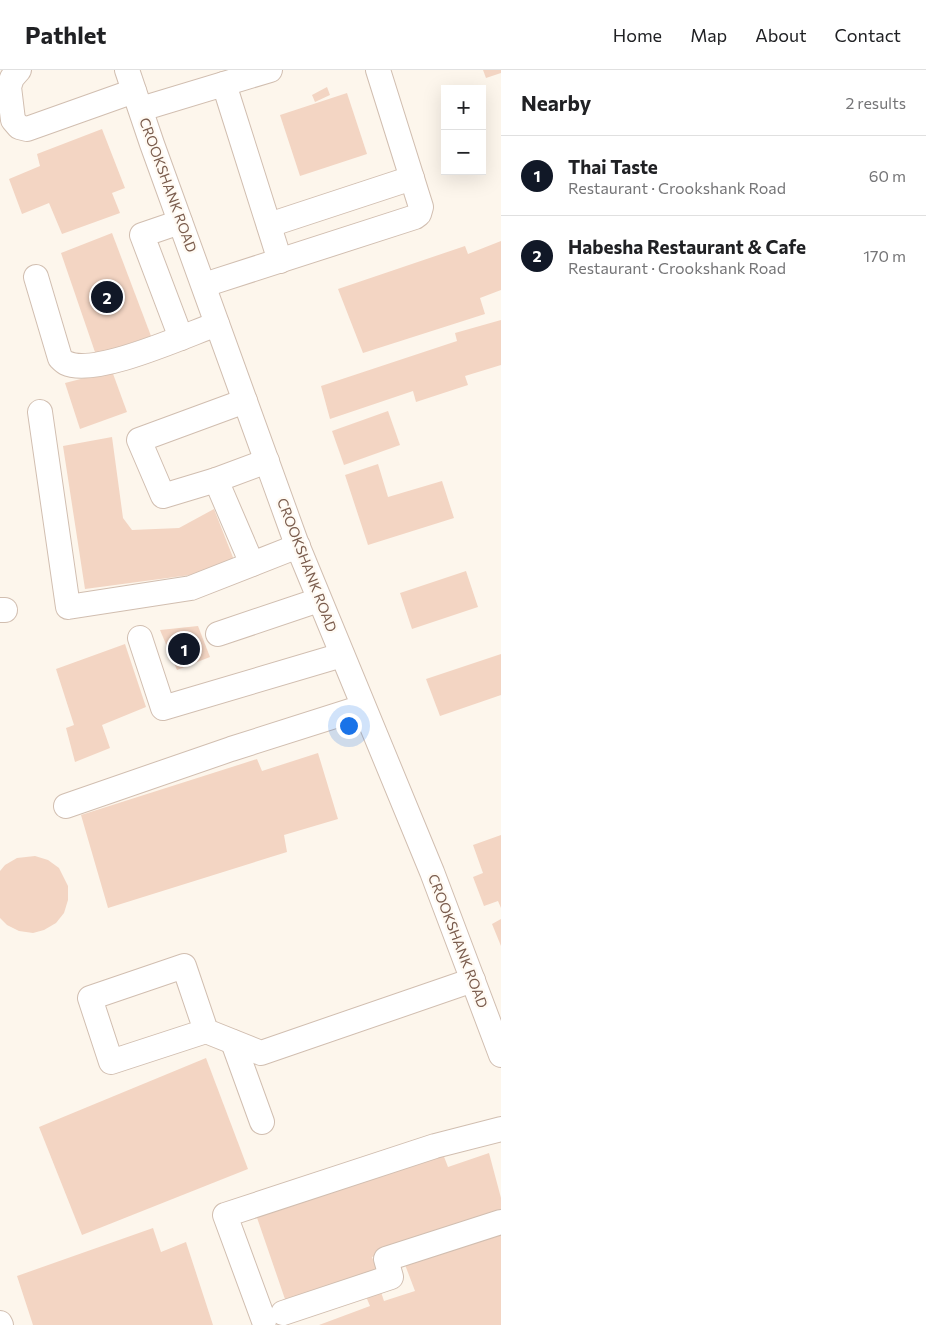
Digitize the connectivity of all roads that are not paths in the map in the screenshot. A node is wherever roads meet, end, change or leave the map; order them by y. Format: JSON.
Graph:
{"nodes":[{"id":1,"x":19,"y":70,"type":"edge"},
{"id":2,"x":270,"y":70,"type":"edge"},
{"id":3,"x":378,"y":70,"type":"edge"},
{"id":4,"x":224,"y":84,"type":"junction"},
{"id":5,"x":134,"y":90,"type":"edge"},
{"id":6,"x":412,"y":178,"type":"junction"},
{"id":7,"x":180,"y":222,"type":"junction"},
{"id":8,"x":269,"y":225,"type":"junction"},
{"id":9,"x":280,"y":261,"type":"junction"},
{"id":10,"x":36,"y":277,"type":"dead end"},
{"id":11,"x":204,"y":285,"type":"junction"},
{"id":12,"x":217,"y":324,"type":"junction"},
{"id":13,"x":181,"y":338,"type":"junction"},
{"id":14,"x":245,"y":401,"type":"junction"},
{"id":15,"x":40,"y":412,"type":"dead end"},
{"id":16,"x":267,"y":461,"type":"junction"},
{"id":17,"x":216,"y":480,"type":"junction"},
{"id":18,"x":298,"y":546,"type":"junction"},
{"id":19,"x":252,"y":564,"type":"junction"},
{"id":20,"x":320,"y":600,"type":"junction"},
{"id":21,"x":218,"y":634,"type":"dead end"},
{"id":22,"x":140,"y":638,"type":"dead end"},
{"id":23,"x":342,"y":655,"type":"junction"},
{"id":24,"x":363,"y":707,"type":"junction"},
{"id":25,"x":66,"y":806,"type":"dead end"},
{"id":26,"x":473,"y":980,"type":"junction"},
{"id":27,"x":206,"y":1031,"type":"junction"},
{"id":28,"x":233,"y":1042,"type":"junction"},
{"id":29,"x":501,"y":1054,"type":"edge"},
{"id":30,"x":262,"y":1122,"type":"dead end"},
{"id":31,"x":500,"y":1133,"type":"edge"},
{"id":32,"x":501,"y":1222,"type":"edge"}],
"edges":[{"from":1,"to":5,"type":"street"},
{"from":2,"to":4,"type":"street"},
{"from":3,"to":6,"type":"street"},
{"from":4,"to":5,"type":"street"},
{"from":4,"to":8,"type":"street"},
{"from":5,"to":7,"type":"street","name":"CROOKSHANK ROAD"},
{"from":6,"to":8,"type":"street"},
{"from":6,"to":9,"type":"street"},
{"from":7,"to":11,"type":"street","name":"CROOKSHANK ROAD"},
{"from":7,"to":13,"type":"street"},
{"from":8,"to":9,"type":"street"},
{"from":9,"to":11,"type":"street"},
{"from":10,"to":13,"type":"street"},
{"from":11,"to":12,"type":"street","name":"CROOKSHANK ROAD"},
{"from":12,"to":13,"type":"street"},
{"from":12,"to":14,"type":"street","name":"CROOKSHANK ROAD"},
{"from":14,"to":16,"type":"street","name":"CROOKSHANK ROAD"},
{"from":14,"to":17,"type":"street"},
{"from":15,"to":19,"type":"street"},
{"from":16,"to":17,"type":"street"},
{"from":16,"to":18,"type":"street","name":"CROOKSHANK ROAD"},
{"from":17,"to":19,"type":"street"},
{"from":18,"to":19,"type":"street"},
{"from":18,"to":20,"type":"street","name":"CROOKSHANK ROAD"},
{"from":20,"to":21,"type":"street"},
{"from":20,"to":23,"type":"street","name":"CROOKSHANK ROAD"},
{"from":22,"to":23,"type":"street"},
{"from":23,"to":24,"type":"street","name":"CROOKSHANK ROAD"},
{"from":24,"to":25,"type":"street"},
{"from":24,"to":26,"type":"street","name":"CROOKSHANK ROAD"},
{"from":26,"to":28,"type":"street"},
{"from":26,"to":29,"type":"street","name":"CROOKSHANK ROAD"},
{"from":27,"to":27,"type":"street"},
{"from":27,"to":28,"type":"street"},
{"from":28,"to":30,"type":"street"},
{"from":31,"to":32,"type":"street"}]}
